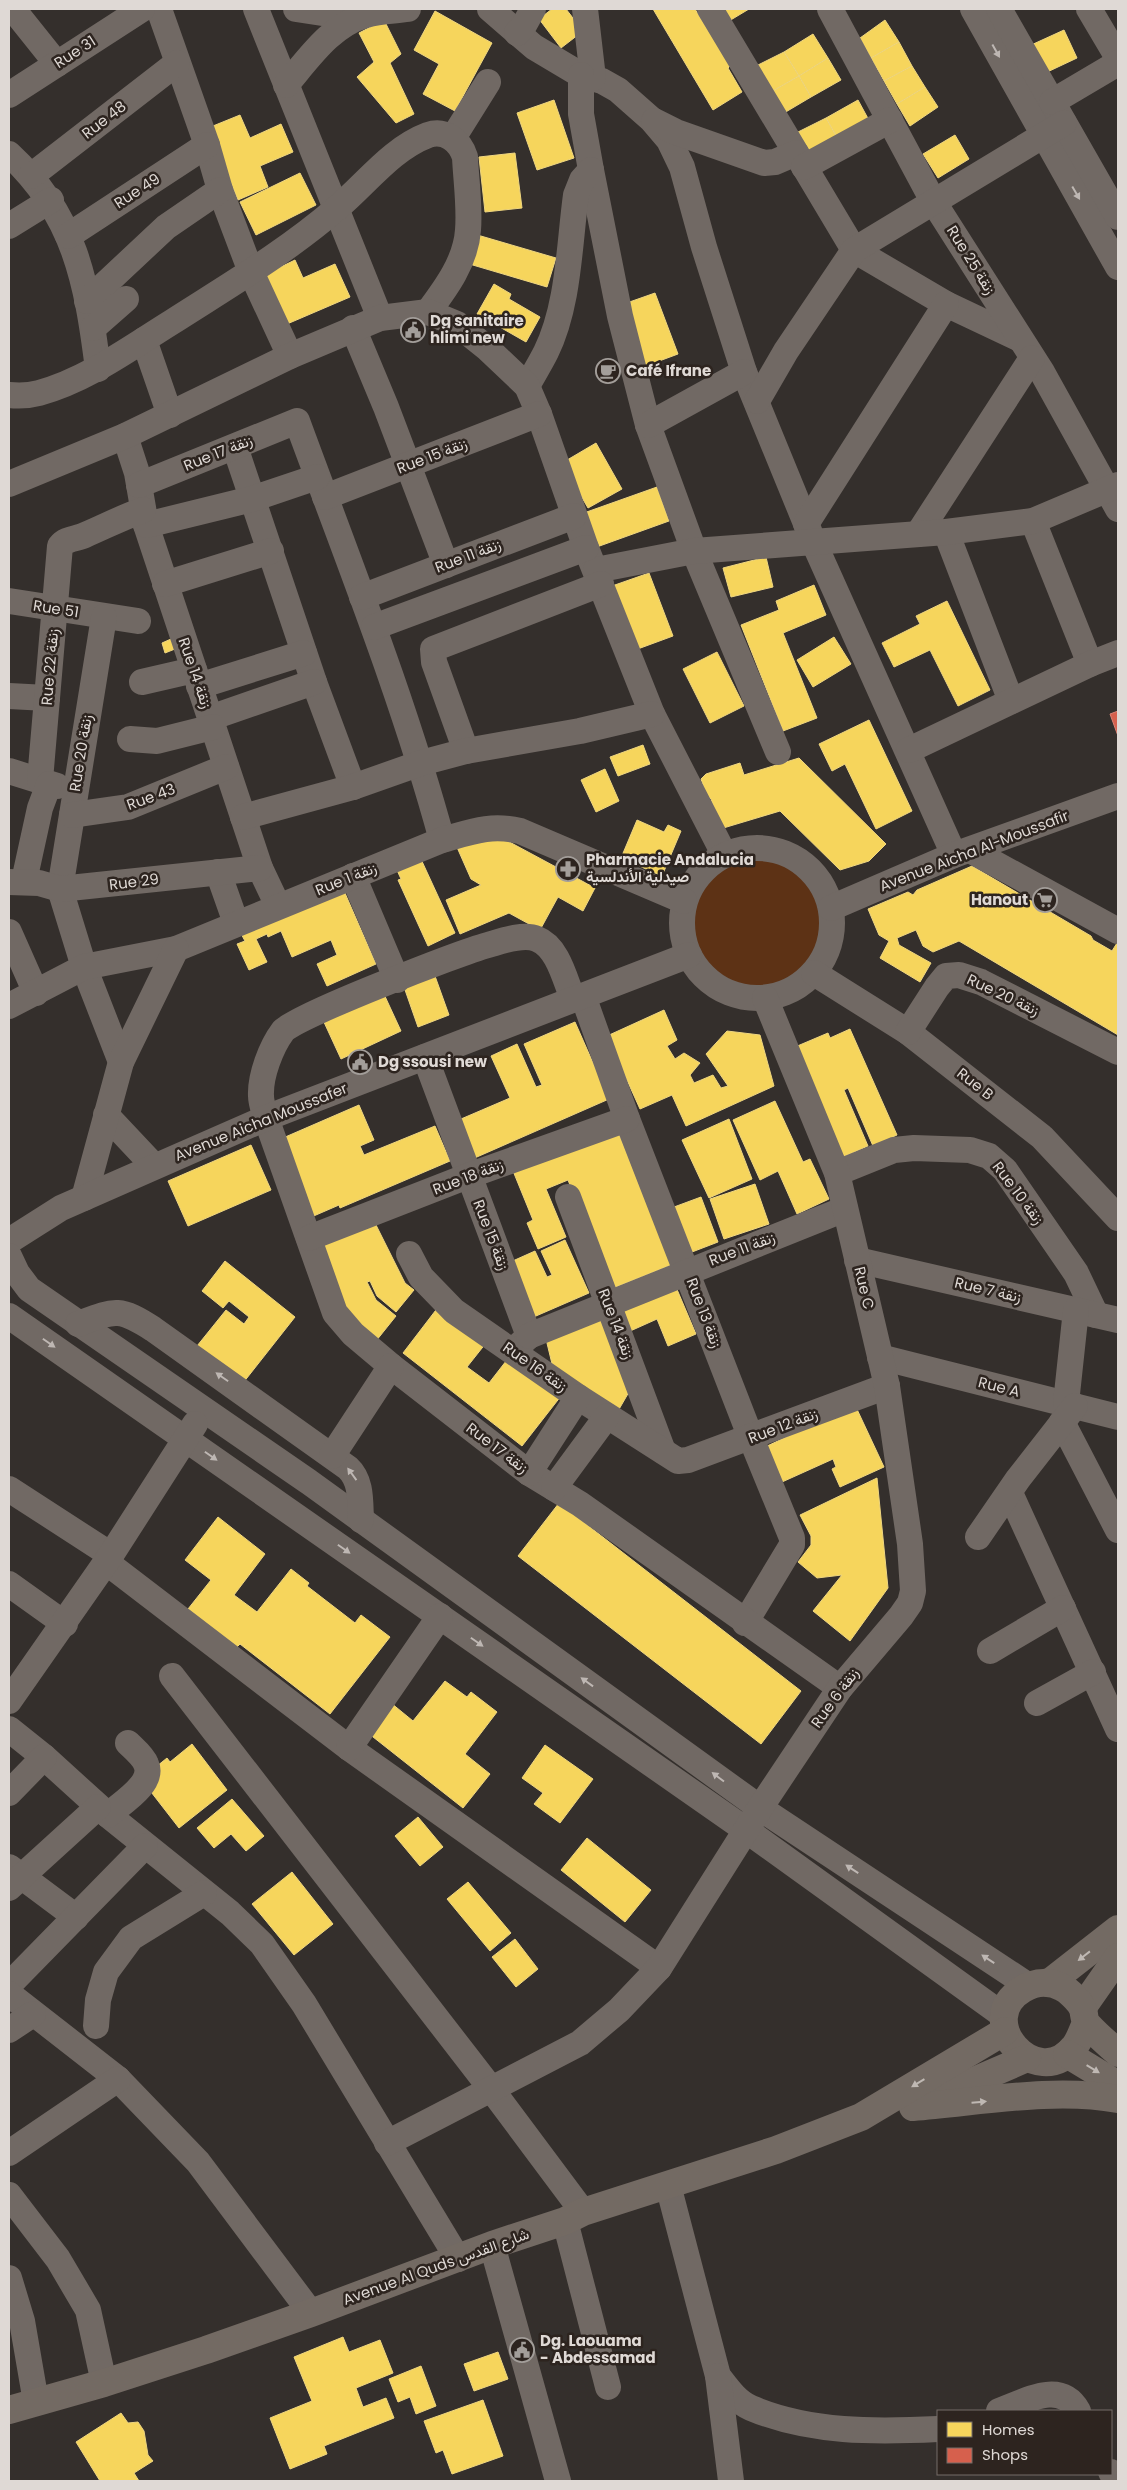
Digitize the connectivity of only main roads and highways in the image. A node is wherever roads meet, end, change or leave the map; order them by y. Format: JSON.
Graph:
{"nodes":[{"id":1,"x":1118,"y":1930,"type":"edge"},
{"id":2,"x":1118,"y":1957,"type":"edge"},
{"id":3,"x":1039,"y":1984,"type":"junction"},
{"id":4,"x":1084,"y":2015,"type":"junction"},
{"id":5,"x":1005,"y":2024,"type":"junction"},
{"id":6,"x":1118,"y":2053,"type":"edge"},
{"id":7,"x":1067,"y":2054,"type":"junction"},
{"id":8,"x":1026,"y":2058,"type":"junction"},
{"id":9,"x":1118,"y":2085,"type":"edge"},
{"id":10,"x":1118,"y":2099,"type":"edge"},
{"id":11,"x":913,"y":2107,"type":"junction"},
{"id":12,"x":861,"y":2117,"type":"junction"},
{"id":13,"x":9,"y":2410,"type":"edge"}],
"edges":[{"from":1,"to":3,"type":"main road","one_way":true},
{"from":2,"to":4,"type":"main road"},
{"from":3,"to":4,"type":"main road"},
{"from":3,"to":5,"type":"main road"},
{"from":4,"to":6,"type":"main road"},
{"from":4,"to":7,"type":"main road"},
{"from":5,"to":8,"type":"main road"},
{"from":5,"to":12,"type":"main road","name":"Avenue Al Quds شارع القدس","one_way":true},
{"from":7,"to":8,"type":"main road"},
{"from":7,"to":9,"type":"main road","one_way":true},
{"from":8,"to":11,"type":"main road","name":"Avenue Al Quds شارع القدس"},
{"from":11,"to":10,"type":"main road","one_way":true},
{"from":11,"to":12,"type":"main road","name":"Avenue Al Quds شارع القدس"},
{"from":12,"to":13,"type":"main road","name":"Avenue Al Quds شارع القدس"}]}
